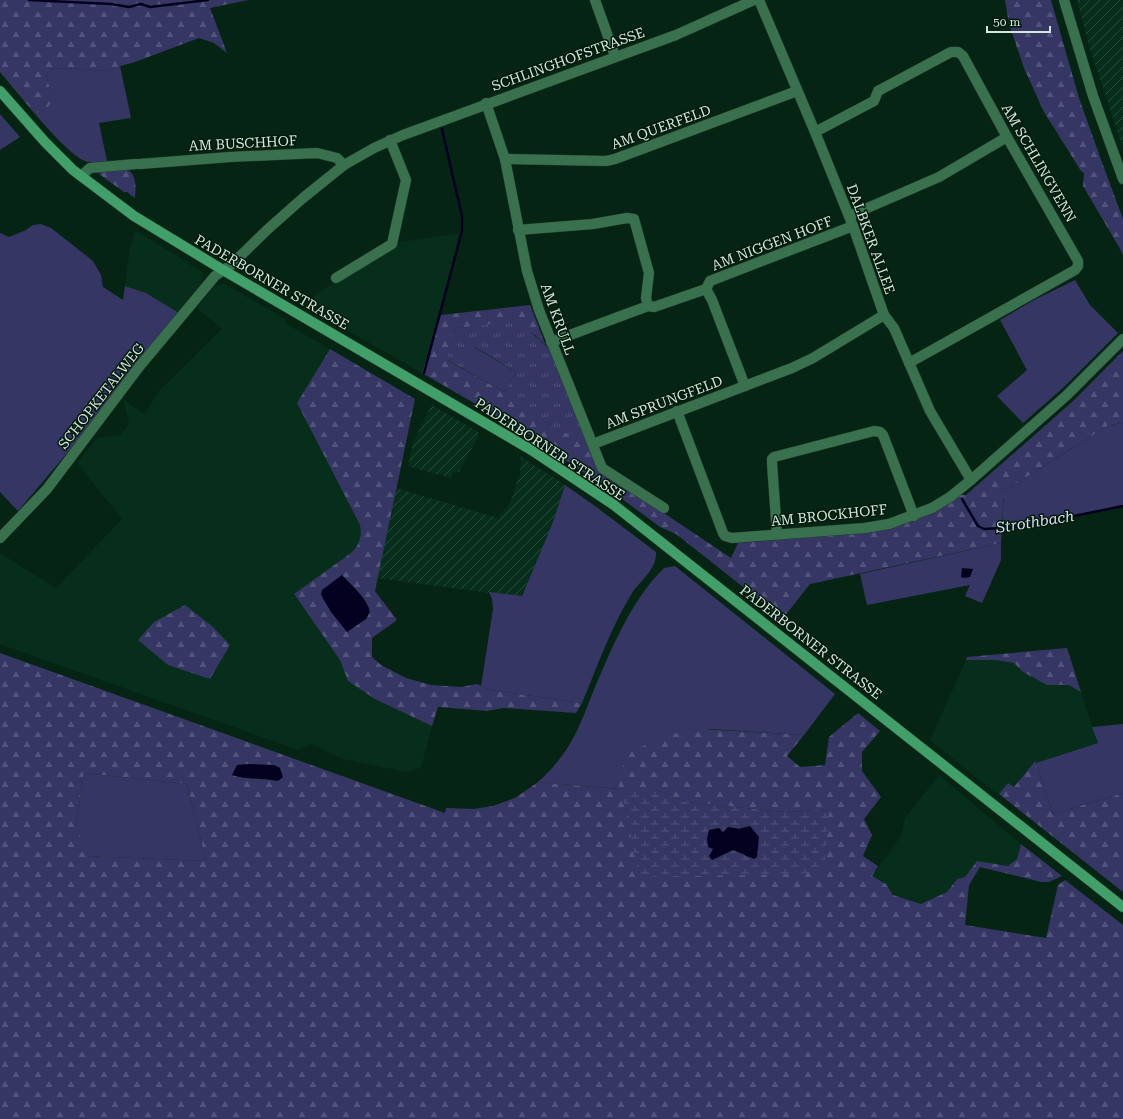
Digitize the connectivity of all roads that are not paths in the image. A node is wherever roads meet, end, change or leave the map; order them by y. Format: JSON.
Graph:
{"nodes":[{"id":1,"x":595,"y":0,"type":"edge"},
{"id":2,"x":754,"y":0,"type":"edge"},
{"id":3,"x":759,"y":0,"type":"edge"},
{"id":4,"x":1064,"y":0,"type":"edge"},
{"id":5,"x":615,"y":56,"type":"junction"},
{"id":6,"x":0,"y":91,"type":"edge"},
{"id":7,"x":797,"y":91,"type":"junction"},
{"id":8,"x":486,"y":104,"type":"junction"},
{"id":9,"x":815,"y":132,"type":"junction"},
{"id":10,"x":1006,"y":137,"type":"junction"},
{"id":11,"x":390,"y":140,"type":"junction"},
{"id":12,"x":505,"y":159,"type":"junction"},
{"id":13,"x":344,"y":165,"type":"junction"},
{"id":14,"x":81,"y":176,"type":"junction"},
{"id":15,"x":1123,"y":179,"type":"edge"},
{"id":16,"x":849,"y":216,"type":"junction"},
{"id":17,"x":853,"y":226,"type":"junction"},
{"id":18,"x":518,"y":230,"type":"junction"},
{"id":19,"x":223,"y":270,"type":"junction"},
{"id":20,"x":336,"y":278,"type":"dead end"},
{"id":21,"x":706,"y":289,"type":"junction"},
{"id":22,"x":648,"y":306,"type":"junction"},
{"id":23,"x":884,"y":315,"type":"junction"},
{"id":24,"x":1123,"y":339,"type":"edge"},
{"id":25,"x":551,"y":342,"type":"junction"},
{"id":26,"x":728,"y":342,"type":"joint"},
{"id":27,"x":910,"y":363,"type":"junction"},
{"id":28,"x":745,"y":386,"type":"junction"},
{"id":29,"x":677,"y":411,"type":"junction"},
{"id":30,"x":593,"y":444,"type":"junction"},
{"id":31,"x":971,"y":480,"type":"junction"},
{"id":32,"x":664,"y":508,"type":"dead end"},
{"id":33,"x":914,"y":516,"type":"junction"},
{"id":34,"x":777,"y":534,"type":"junction"},
{"id":35,"x":0,"y":538,"type":"edge"},
{"id":36,"x":1123,"y":907,"type":"edge"}],
"edges":[{"from":1,"to":5,"type":"street"},
{"from":2,"to":5,"type":"street","name":"SCHLINGHOFSTRASSE"},
{"from":3,"to":7,"type":"street","name":"DALBKER ALLEE"},
{"from":4,"to":15,"type":"street"},
{"from":5,"to":8,"type":"street","name":"SCHLINGHOFSTRASSE"},
{"from":6,"to":14,"type":"main road","name":"PADERBORNER STRASSE"},
{"from":7,"to":9,"type":"street","name":"DALBKER ALLEE"},
{"from":7,"to":12,"type":"street","name":"AM QUERFELD"},
{"from":8,"to":11,"type":"street","name":"SCHLINGHOFSTRASSE"},
{"from":8,"to":12,"type":"street","name":"AM KRULL"},
{"from":9,"to":10,"type":"street","name":"AM SCHLINGVENN"},
{"from":9,"to":16,"type":"street","name":"DALBKER ALLEE"},
{"from":10,"to":16,"type":"street"},
{"from":10,"to":27,"type":"street","name":"AM SCHLINGVENN"},
{"from":11,"to":13,"type":"street","name":"SCHLINGHOFSTRASSE"},
{"from":11,"to":20,"type":"street"},
{"from":12,"to":18,"type":"street","name":"AM KRULL"},
{"from":13,"to":14,"type":"street","name":"AM BUSCHHOF"},
{"from":13,"to":19,"type":"street","name":"SCHLINGHOFSTRASSE"},
{"from":14,"to":19,"type":"main road","name":"PADERBORNER STRASSE"},
{"from":16,"to":17,"type":"street","name":"DALBKER ALLEE"},
{"from":17,"to":21,"type":"street","name":"AM NIGGEN HOFF"},
{"from":17,"to":23,"type":"street","name":"DALBKER ALLEE"},
{"from":18,"to":22,"type":"street"},
{"from":18,"to":25,"type":"street","name":"AM KRULL"},
{"from":19,"to":35,"type":"street","name":"SCHOPKETALWEG"},
{"from":19,"to":36,"type":"main road","name":"PADERBORNER STRASSE"},
{"from":21,"to":22,"type":"street","name":"AM NIGGEN HOFF"},
{"from":21,"to":26,"type":"street","name":"AM NIGGEN HOFF"},
{"from":22,"to":25,"type":"street","name":"AM NIGGEN HOFF"},
{"from":23,"to":27,"type":"street","name":"DALBKER ALLEE"},
{"from":23,"to":28,"type":"street","name":"AM SPRUNGFELD"},
{"from":24,"to":31,"type":"street","name":"AM BROCKHOFF"},
{"from":25,"to":30,"type":"street","name":"AM KRULL"},
{"from":26,"to":28,"type":"street","name":"AM SPRUNGFELD"},
{"from":27,"to":31,"type":"street","name":"DALBKER ALLEE"},
{"from":28,"to":29,"type":"street","name":"AM SPRUNGFELD"},
{"from":29,"to":30,"type":"street","name":"AM SPRUNGFELD"},
{"from":29,"to":34,"type":"street","name":"AM BROCKHOFF"},
{"from":30,"to":32,"type":"street","name":"AM KRULL"},
{"from":31,"to":33,"type":"street","name":"AM BROCKHOFF"},
{"from":33,"to":34,"type":"street","name":"AM BROCKHOFF"},
{"from":33,"to":34,"type":"street"}]}
